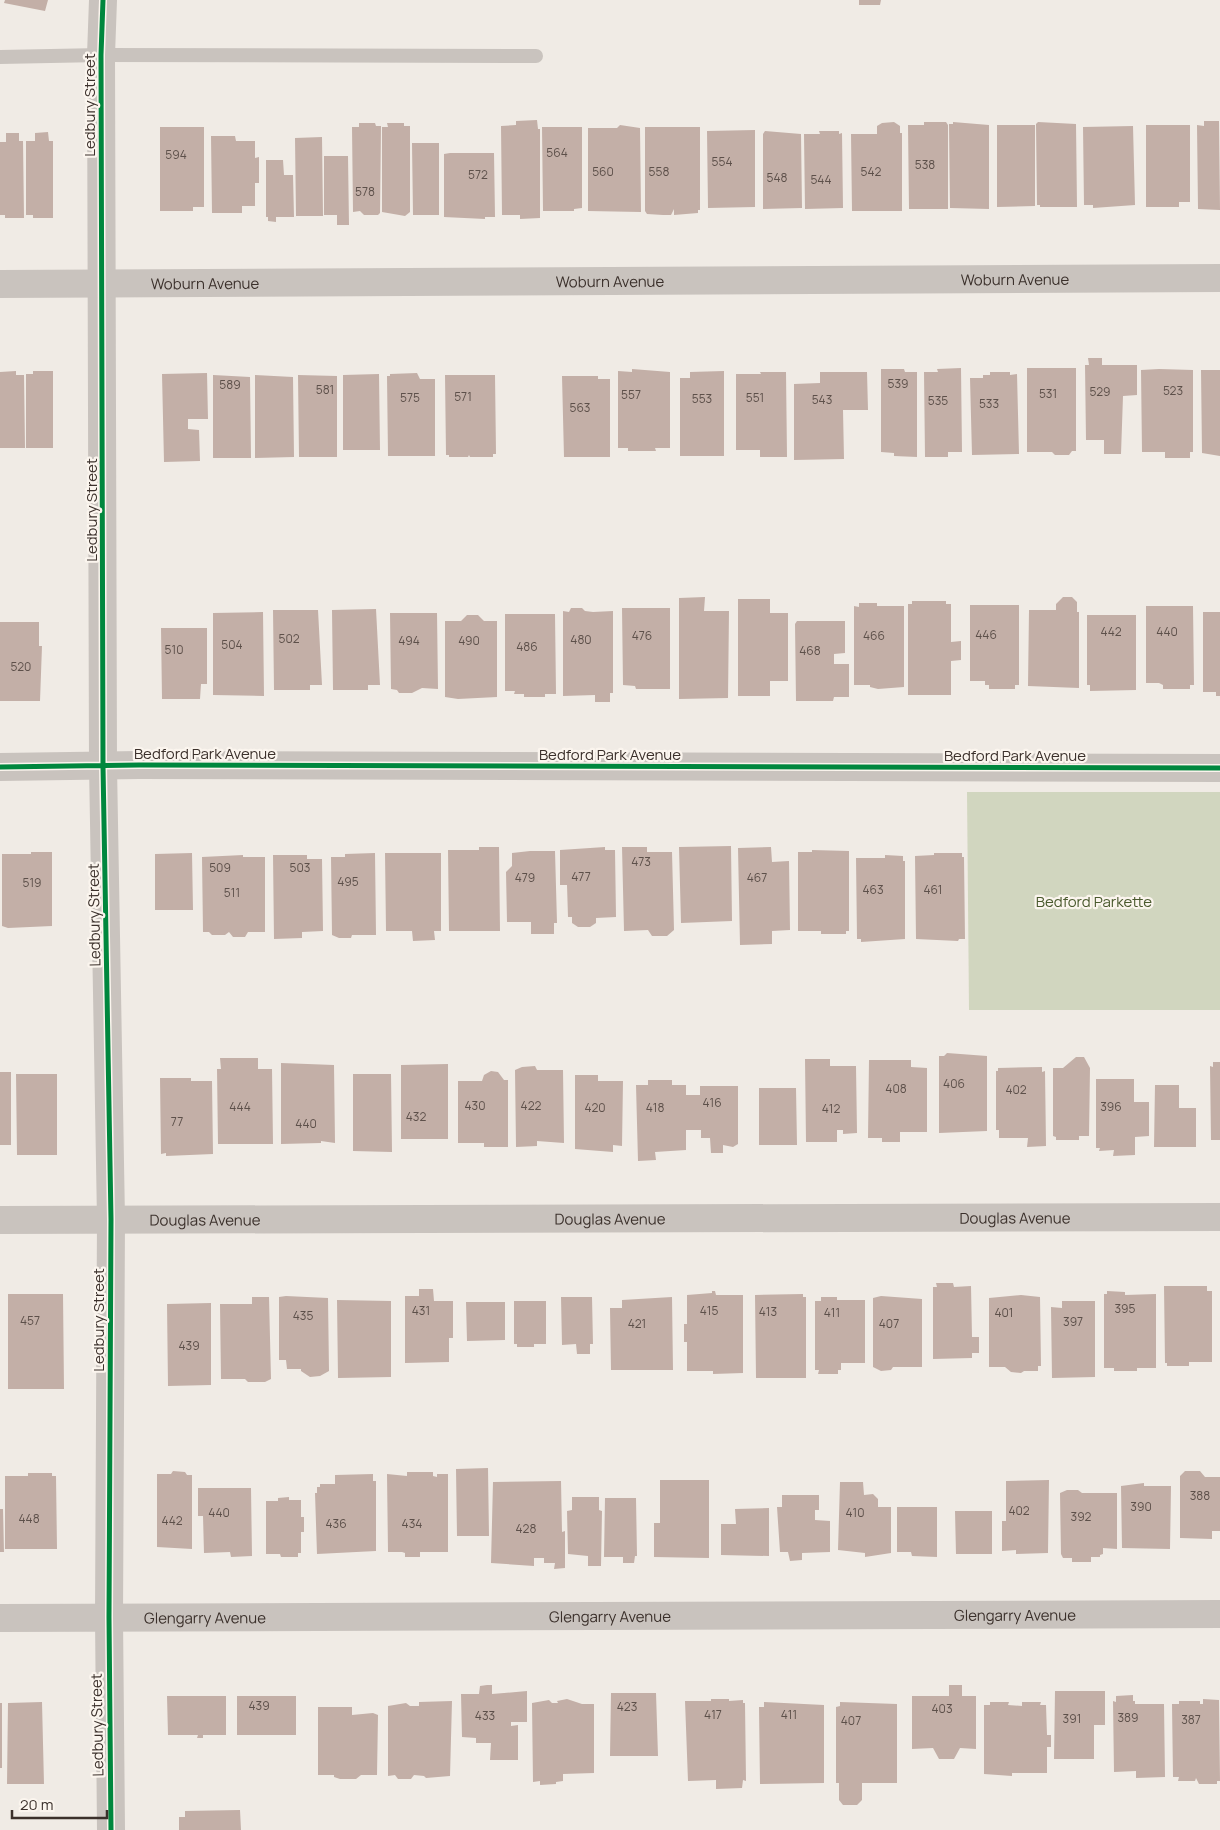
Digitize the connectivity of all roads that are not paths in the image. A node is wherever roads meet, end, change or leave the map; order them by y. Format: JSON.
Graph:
{"nodes":[{"id":1,"x":103,"y":0,"type":"edge"},
{"id":2,"x":101,"y":55,"type":"junction"},
{"id":3,"x":536,"y":56,"type":"dead end"},
{"id":4,"x":0,"y":57,"type":"edge"},
{"id":5,"x":1220,"y":278,"type":"edge"},
{"id":6,"x":103,"y":283,"type":"junction"},
{"id":7,"x":0,"y":284,"type":"edge"},
{"id":8,"x":104,"y":766,"type":"junction"},
{"id":9,"x":0,"y":767,"type":"edge"},
{"id":10,"x":1220,"y":768,"type":"edge"},
{"id":11,"x":1220,"y":1217,"type":"edge"},
{"id":12,"x":112,"y":1219,"type":"junction"},
{"id":13,"x":0,"y":1220,"type":"edge"},
{"id":14,"x":1220,"y":1614,"type":"edge"},
{"id":15,"x":109,"y":1617,"type":"junction"},
{"id":16,"x":0,"y":1618,"type":"edge"},
{"id":17,"x":111,"y":1830,"type":"edge"}],
"edges":[{"from":1,"to":2,"type":"street","name":"Ledbury Street"},
{"from":2,"to":3,"type":"lane"},
{"from":2,"to":4,"type":"lane"},
{"from":2,"to":6,"type":"street","name":"Ledbury Street"},
{"from":5,"to":6,"type":"street","name":"Woburn Avenue"},
{"from":6,"to":7,"type":"street","name":"Woburn Avenue"},
{"from":6,"to":8,"type":"street","name":"Ledbury Street"},
{"from":8,"to":9,"type":"street","name":"Bedford Park Avenue"},
{"from":8,"to":10,"type":"street","name":"Bedford Park Avenue"},
{"from":8,"to":12,"type":"street","name":"Ledbury Street"},
{"from":11,"to":12,"type":"street","name":"Douglas Avenue"},
{"from":12,"to":13,"type":"street","name":"Douglas Avenue"},
{"from":12,"to":15,"type":"street","name":"Ledbury Street"},
{"from":14,"to":15,"type":"street","name":"Glengarry Avenue"},
{"from":15,"to":16,"type":"street","name":"Glengarry Avenue"},
{"from":15,"to":17,"type":"street","name":"Ledbury Street"}]}
